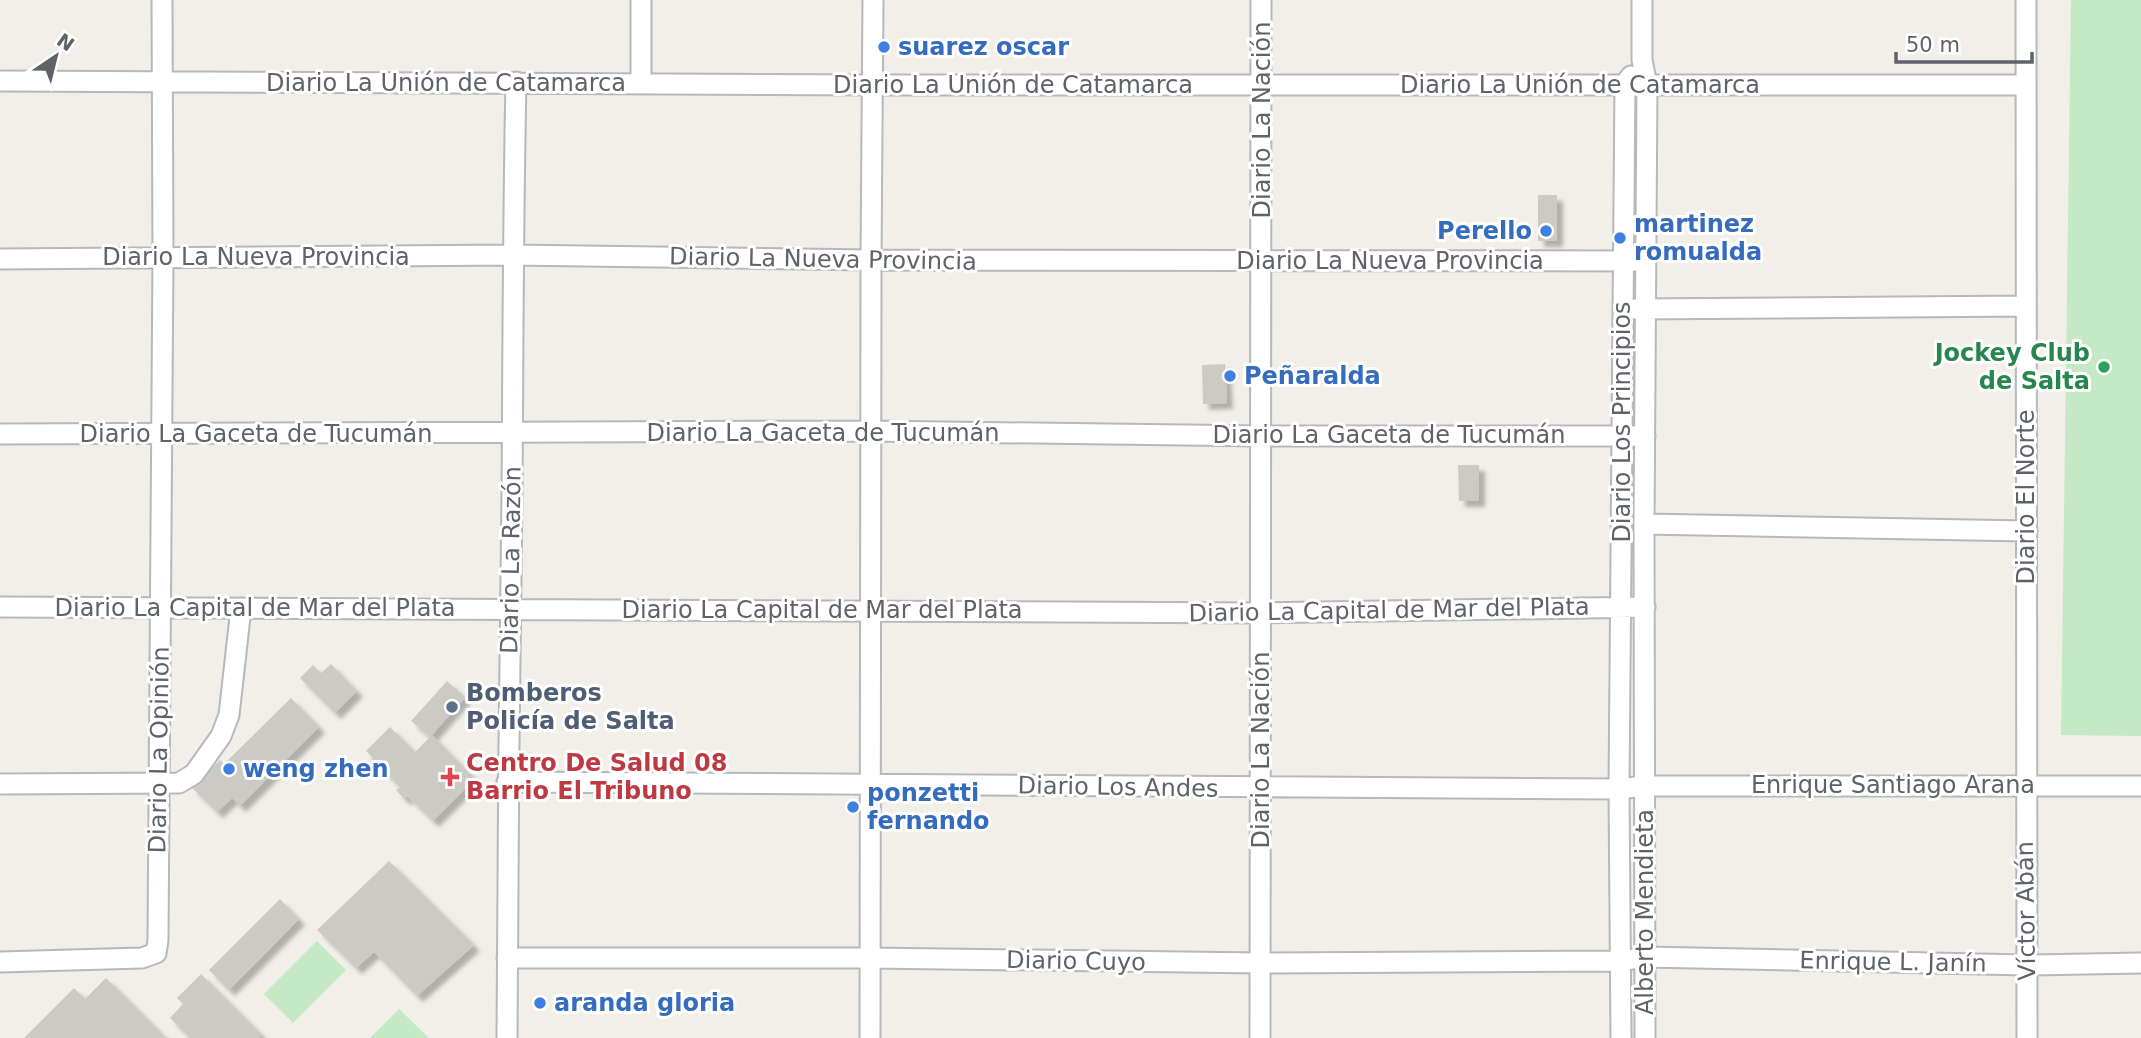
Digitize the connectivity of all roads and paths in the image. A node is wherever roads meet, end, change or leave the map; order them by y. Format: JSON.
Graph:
{"nodes":[{"id":1,"x":162,"y":0,"type":"edge"},
{"id":2,"x":641,"y":0,"type":"edge"},
{"id":3,"x":873,"y":0,"type":"edge"},
{"id":4,"x":1261,"y":0,"type":"edge"},
{"id":5,"x":1642,"y":0,"type":"edge"},
{"id":6,"x":2026,"y":0,"type":"edge"},
{"id":7,"x":1642,"y":60,"type":"junction"},
{"id":8,"x":0,"y":81,"type":"edge"},
{"id":9,"x":162,"y":82,"type":"junction"},
{"id":10,"x":516,"y":82,"type":"junction"},
{"id":11,"x":641,"y":84,"type":"junction"},
{"id":12,"x":1625,"y":84,"type":"junction"},
{"id":13,"x":874,"y":85,"type":"junction"},
{"id":14,"x":1262,"y":85,"type":"junction"},
{"id":15,"x":1647,"y":85,"type":"junction"},
{"id":16,"x":2025,"y":85,"type":"junction"},
{"id":17,"x":512,"y":255,"type":"junction"},
{"id":18,"x":163,"y":257,"type":"junction"},
{"id":19,"x":0,"y":259,"type":"edge"},
{"id":20,"x":871,"y":260,"type":"junction"},
{"id":21,"x":1262,"y":260,"type":"junction"},
{"id":22,"x":1646,"y":261,"type":"junction"},
{"id":23,"x":1622,"y":262,"type":"junction"},
{"id":24,"x":2025,"y":306,"type":"junction"},
{"id":25,"x":1646,"y":308,"type":"junction"},
{"id":26,"x":1624,"y":310,"type":"junction"},
{"id":27,"x":870,"y":431,"type":"junction"},
{"id":28,"x":512,"y":433,"type":"junction"},
{"id":29,"x":0,"y":434,"type":"edge"},
{"id":30,"x":161,"y":434,"type":"junction"},
{"id":31,"x":1623,"y":435,"type":"junction"},
{"id":32,"x":1260,"y":436,"type":"junction"},
{"id":33,"x":1645,"y":436,"type":"junction"},
{"id":34,"x":1644,"y":524,"type":"junction"},
{"id":35,"x":2028,"y":531,"type":"junction"},
{"id":36,"x":0,"y":607,"type":"edge"},
{"id":37,"x":1645,"y":607,"type":"junction"},
{"id":38,"x":161,"y":608,"type":"junction"},
{"id":39,"x":241,"y":608,"type":"junction"},
{"id":40,"x":510,"y":608,"type":"junction"},
{"id":41,"x":1620,"y":608,"type":"junction"},
{"id":42,"x":870,"y":611,"type":"junction"},
{"id":43,"x":1261,"y":613,"type":"junction"},
{"id":44,"x":507,"y":782,"type":"junction"},
{"id":45,"x":158,"y":783,"type":"junction"},
{"id":46,"x":0,"y":784,"type":"edge"},
{"id":47,"x":872,"y":785,"type":"junction"},
{"id":48,"x":2025,"y":785,"type":"junction"},
{"id":49,"x":1644,"y":786,"type":"junction"},
{"id":50,"x":2141,"y":786,"type":"edge"},
{"id":51,"x":1261,"y":789,"type":"junction"},
{"id":52,"x":1619,"y":789,"type":"junction"},
{"id":53,"x":1644,"y":957,"type":"junction"},
{"id":54,"x":507,"y":958,"type":"junction"},
{"id":55,"x":870,"y":958,"type":"junction"},
{"id":56,"x":1621,"y":961,"type":"junction"},
{"id":57,"x":0,"y":962,"type":"edge"},
{"id":58,"x":1260,"y":963,"type":"junction"},
{"id":59,"x":2141,"y":963,"type":"edge"},
{"id":60,"x":2027,"y":965,"type":"junction"},
{"id":61,"x":507,"y":1038,"type":"edge"},
{"id":62,"x":870,"y":1038,"type":"edge"},
{"id":63,"x":1260,"y":1038,"type":"edge"},
{"id":64,"x":1621,"y":1038,"type":"edge"},
{"id":65,"x":1646,"y":1038,"type":"edge"},
{"id":66,"x":2027,"y":1038,"type":"edge"}],
"edges":[{"from":1,"to":9,"type":"street","name":"Diario La Opinión"},
{"from":2,"to":11,"type":"street"},
{"from":3,"to":13,"type":"street"},
{"from":4,"to":14,"type":"street","name":"Diario La Nación"},
{"from":5,"to":7,"type":"street","name":"Diario Los Principios"},
{"from":6,"to":16,"type":"street","name":"Diario El Norte"},
{"from":7,"to":12,"type":"street"},
{"from":7,"to":15,"type":"street","name":"Diario Los Principios"},
{"from":8,"to":9,"type":"street","name":"Diario La Unión de Catamarca"},
{"from":9,"to":10,"type":"street","name":"Diario La Unión de Catamarca"},
{"from":9,"to":18,"type":"street","name":"Diario La Opinión"},
{"from":10,"to":11,"type":"street","name":"Diario La Unión de Catamarca"},
{"from":10,"to":17,"type":"street","name":"Diario La Razón"},
{"from":11,"to":13,"type":"street","name":"Diario La Unión de Catamarca"},
{"from":12,"to":14,"type":"street","name":"Diario La Unión de Catamarca"},
{"from":12,"to":15,"type":"street","name":"Diario La Unión de Catamarca"},
{"from":12,"to":23,"type":"street","name":"Diario Los Principios"},
{"from":13,"to":14,"type":"street","name":"Diario La Unión de Catamarca"},
{"from":13,"to":20,"type":"street"},
{"from":14,"to":21,"type":"street","name":"Diario La Nación"},
{"from":15,"to":16,"type":"street","name":"Diario La Unión de Catamarca"},
{"from":15,"to":22,"type":"street","name":"Diario Los Principios"},
{"from":16,"to":24,"type":"street","name":"Diario El Norte"},
{"from":17,"to":18,"type":"street","name":"Diario La Nueva Provincia"},
{"from":17,"to":20,"type":"street","name":"Diario La Nueva Provincia"},
{"from":17,"to":28,"type":"street","name":"Diario La Razón"},
{"from":18,"to":19,"type":"street","name":"Diario La Nueva Provincia"},
{"from":18,"to":30,"type":"street","name":"Diario La Opinión"},
{"from":20,"to":21,"type":"street","name":"Diario La Nueva Provincia"},
{"from":20,"to":27,"type":"street"},
{"from":21,"to":23,"type":"street","name":"Diario La Nueva Provincia"},
{"from":21,"to":32,"type":"street","name":"Diario La Nación"},
{"from":22,"to":23,"type":"street","name":"Diario La Nueva Provincia"},
{"from":22,"to":25,"type":"street","name":"Diario Los Principios"},
{"from":23,"to":26,"type":"street","name":"Diario Los Principios"},
{"from":24,"to":25,"type":"street"},
{"from":24,"to":35,"type":"street","name":"Diario El Norte"},
{"from":25,"to":26,"type":"street"},
{"from":25,"to":33,"type":"street","name":"Diario Los Principios"},
{"from":26,"to":31,"type":"street","name":"Diario Los Principios"},
{"from":27,"to":28,"type":"street","name":"Diario La Gaceta de Tucumán"},
{"from":27,"to":32,"type":"street","name":"Diario La Gaceta de Tucumán"},
{"from":27,"to":42,"type":"street"},
{"from":28,"to":30,"type":"street","name":"Diario La Gaceta de Tucumán"},
{"from":28,"to":40,"type":"street","name":"Diario La Razón"},
{"from":29,"to":30,"type":"street","name":"Diario La Gaceta de Tucumán"},
{"from":30,"to":38,"type":"street","name":"Diario La Opinión"},
{"from":31,"to":32,"type":"street","name":"Diario La Gaceta de Tucumán"},
{"from":31,"to":33,"type":"street","name":"Diario La Gaceta de Tucumán"},
{"from":31,"to":41,"type":"street","name":"Diario Los Principios"},
{"from":32,"to":43,"type":"street","name":"Diario La Nación"},
{"from":33,"to":34,"type":"street","name":"Diario Los Principios"},
{"from":34,"to":35,"type":"street"},
{"from":34,"to":37,"type":"street","name":"Diario Los Principios"},
{"from":35,"to":48,"type":"street","name":"Diario El Norte"},
{"from":36,"to":38,"type":"street","name":"Diario La Capital de Mar del Plata"},
{"from":37,"to":41,"type":"street","name":"Diario La Capital de Mar del Plata"},
{"from":37,"to":49,"type":"street","name":"Diario Los Principios"},
{"from":38,"to":39,"type":"street","name":"Diario La Capital de Mar del Plata"},
{"from":38,"to":45,"type":"street","name":"Diario La Opinión"},
{"from":39,"to":40,"type":"street","name":"Diario La Capital de Mar del Plata"},
{"from":39,"to":45,"type":"street"},
{"from":40,"to":42,"type":"street","name":"Diario La Capital de Mar del Plata"},
{"from":40,"to":44,"type":"street","name":"Diario La Razón"},
{"from":41,"to":43,"type":"street","name":"Diario La Capital de Mar del Plata"},
{"from":41,"to":52,"type":"street","name":"Diario Los Principios"},
{"from":42,"to":43,"type":"street","name":"Diario La Capital de Mar del Plata"},
{"from":42,"to":47,"type":"street"},
{"from":43,"to":51,"type":"street","name":"Diario La Nación"},
{"from":44,"to":47,"type":"street","name":"Diario Los Andes"},
{"from":44,"to":54,"type":"street","name":"Diario La Razón"},
{"from":45,"to":46,"type":"street"},
{"from":45,"to":57,"type":"street","name":"Diario La Opinión"},
{"from":47,"to":51,"type":"street","name":"Diario Los Andes"},
{"from":47,"to":55,"type":"street"},
{"from":48,"to":49,"type":"street","name":"Enrique Santiago Arana"},
{"from":48,"to":50,"type":"street","name":"Enrique Santiago Arana"},
{"from":48,"to":60,"type":"street","name":"Víctor Abán"},
{"from":49,"to":52,"type":"street","name":"Diario Los Andes"},
{"from":49,"to":53,"type":"street","name":"Alberto Mendieta"},
{"from":51,"to":52,"type":"street","name":"Diario Los Andes"},
{"from":51,"to":58,"type":"street","name":"Diario La Nación"},
{"from":52,"to":56,"type":"street","name":"Alberto Mendieta"},
{"from":53,"to":56,"type":"street","name":"Diario Cuyo"},
{"from":53,"to":60,"type":"street","name":"Enrique L. Janín"},
{"from":53,"to":65,"type":"street","name":"Alberto Mendieta"},
{"from":54,"to":55,"type":"street","name":"Diario Cuyo"},
{"from":54,"to":61,"type":"street","name":"Diario La Razón"},
{"from":55,"to":58,"type":"street","name":"Diario Cuyo"},
{"from":55,"to":62,"type":"street"},
{"from":56,"to":58,"type":"street","name":"Diario Cuyo"},
{"from":56,"to":64,"type":"street","name":"Alberto Mendieta"},
{"from":58,"to":63,"type":"street","name":"Diario La Nación"},
{"from":59,"to":60,"type":"street","name":"Enrique L. Janín"},
{"from":60,"to":66,"type":"street","name":"Víctor Abán"}]}
